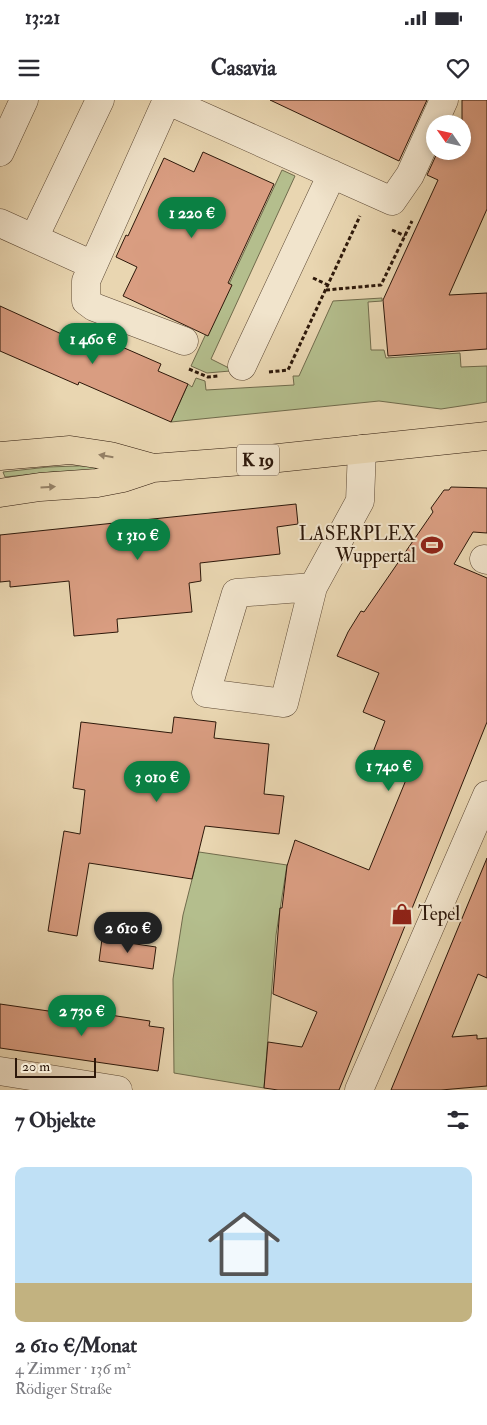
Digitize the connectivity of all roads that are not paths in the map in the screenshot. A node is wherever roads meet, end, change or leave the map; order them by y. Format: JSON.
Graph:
{"nodes":[{"id":1,"x":24,"y":100,"type":"edge"},
{"id":2,"x":100,"y":100,"type":"edge"},
{"id":3,"x":167,"y":100,"type":"edge"},
{"id":4,"x":444,"y":100,"type":"edge"},
{"id":5,"x":0,"y":152,"type":"edge"},
{"id":6,"x":332,"y":174,"type":"junction"},
{"id":7,"x":0,"y":223,"type":"edge"},
{"id":8,"x":34,"y":238,"type":"junction"},
{"id":9,"x":93,"y":265,"type":"junction"},
{"id":10,"x":184,"y":341,"type":"dead end"},
{"id":11,"x":242,"y":366,"type":"dead end"},
{"id":12,"x":487,"y":436,"type":"edge"},
{"id":13,"x":362,"y":449,"type":"junction"},
{"id":14,"x":2,"y":455,"type":"edge"},
{"id":15,"x":153,"y":468,"type":"junction"},
{"id":16,"x":0,"y":493,"type":"edge"},
{"id":17,"x":313,"y":587,"type":"junction"},
{"id":18,"x":487,"y":796,"type":"edge"},
{"id":19,"x":0,"y":1071,"type":"edge"},
{"id":20,"x":118,"y":1090,"type":"edge"},
{"id":21,"x":359,"y":1090,"type":"edge"}],
"edges":[{"from":1,"to":5,"type":"street"},
{"from":2,"to":8,"type":"street"},
{"from":3,"to":6,"type":"street"},
{"from":3,"to":9,"type":"street"},
{"from":4,"to":6,"type":"street"},
{"from":6,"to":11,"type":"street"},
{"from":7,"to":8,"type":"street"},
{"from":8,"to":9,"type":"street"},
{"from":9,"to":10,"type":"street"},
{"from":12,"to":13,"type":"main road","number":"K 19"},
{"from":13,"to":15,"type":"main road","number":"K 19"},
{"from":13,"to":17,"type":"street"},
{"from":15,"to":14,"type":"main road","number":"K 19","one_way":true},
{"from":16,"to":15,"type":"main road","number":"K 19","one_way":true},
{"from":17,"to":17,"type":"street"},
{"from":18,"to":21,"type":"street"},
{"from":19,"to":20,"type":"street"}]}
